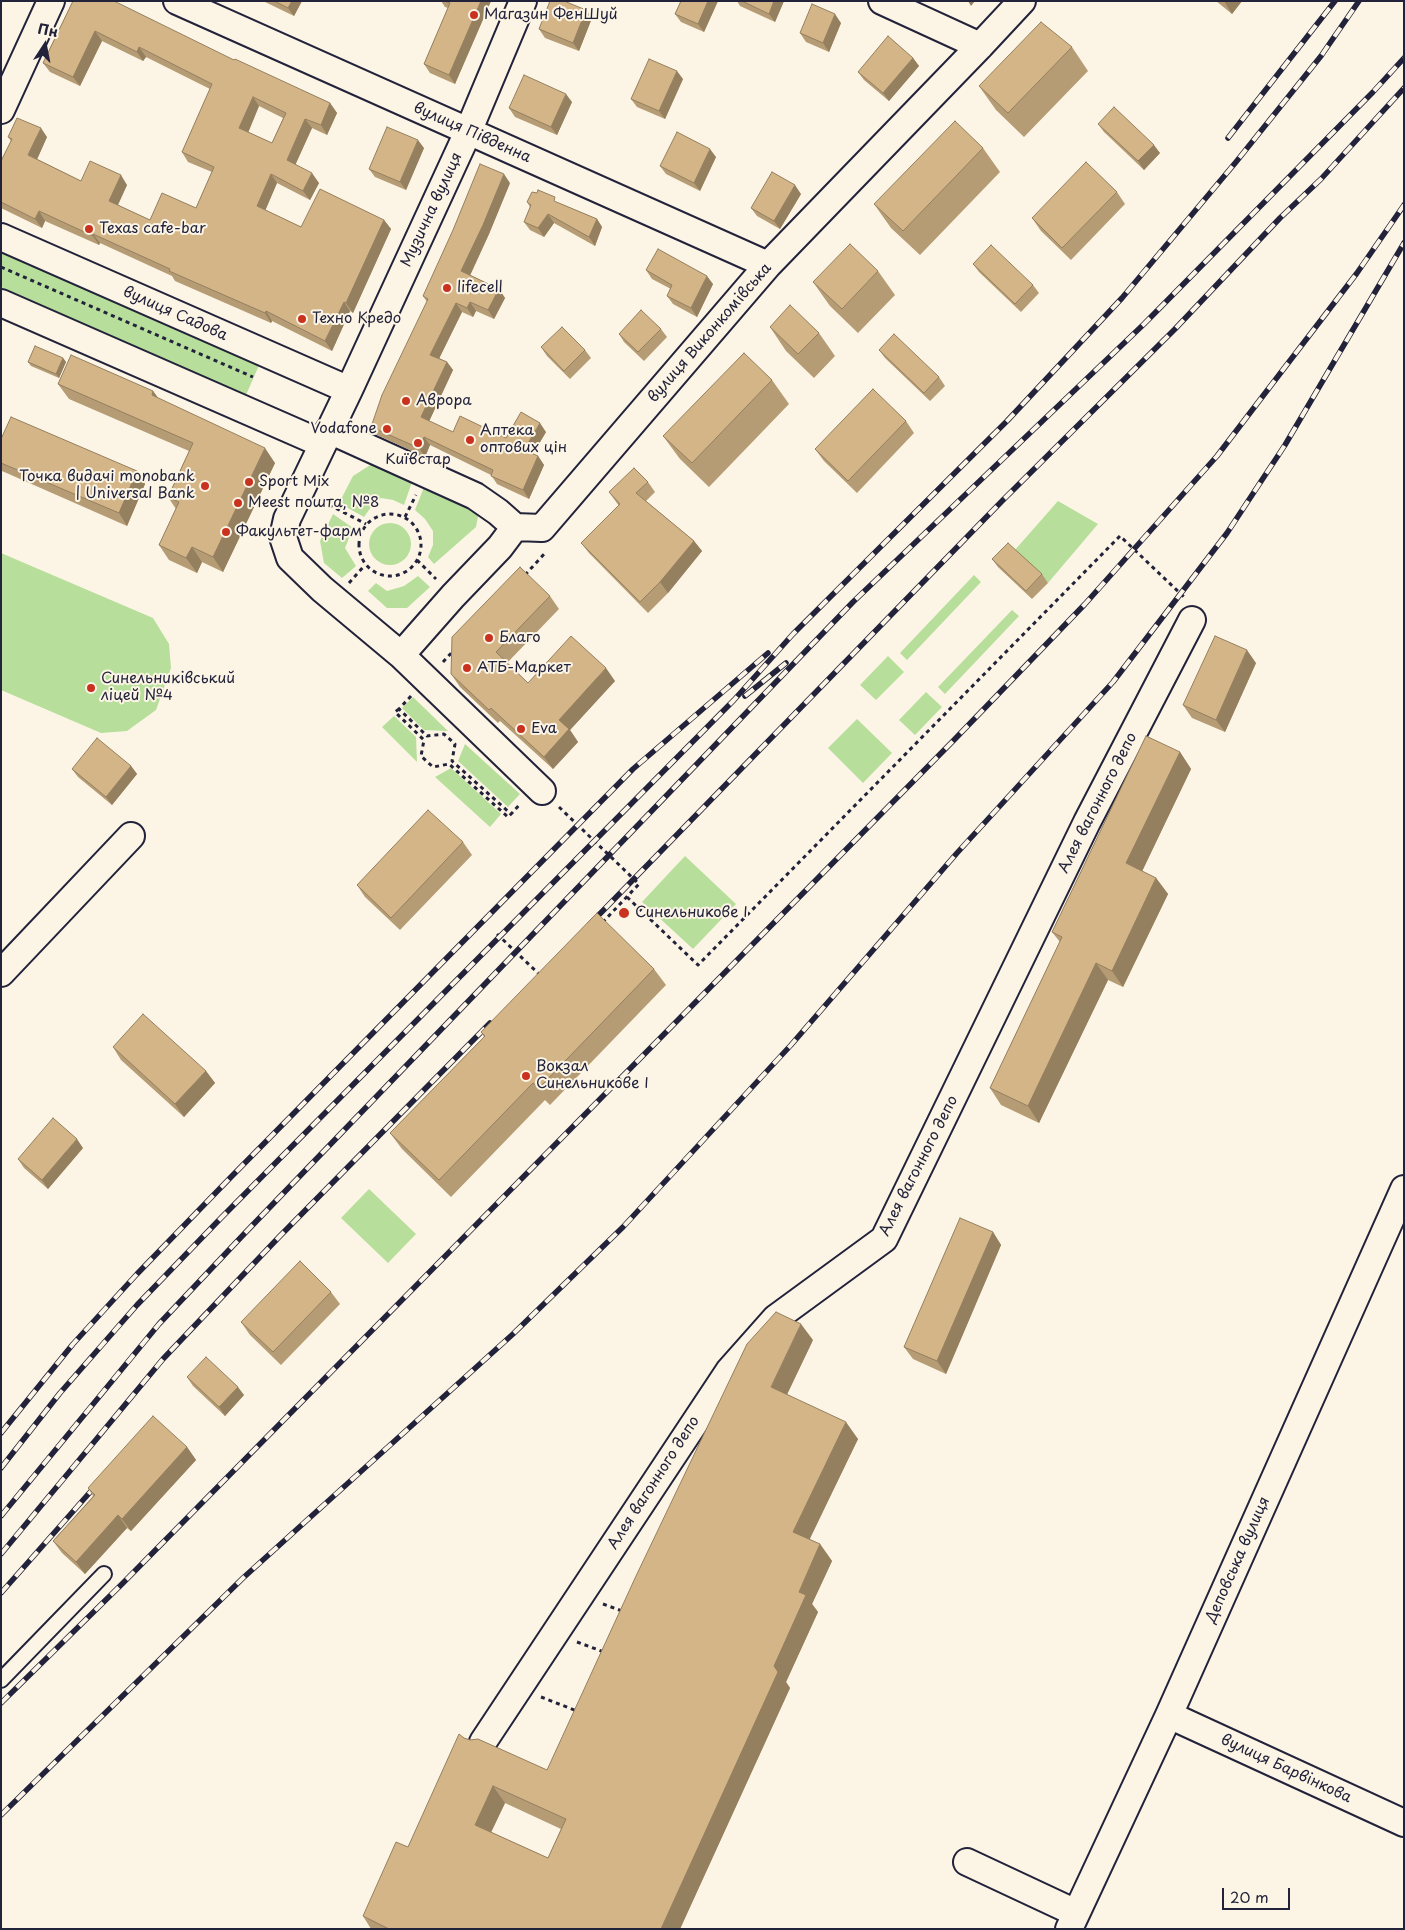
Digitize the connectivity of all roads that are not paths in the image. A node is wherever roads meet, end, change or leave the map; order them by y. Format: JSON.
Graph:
{"nodes":[{"id":1,"x":51,"y":1,"type":"edge"},
{"id":2,"x":177,"y":1,"type":"edge"},
{"id":3,"x":523,"y":1,"type":"edge"},
{"id":4,"x":882,"y":1,"type":"edge"},
{"id":5,"x":1022,"y":1,"type":"edge"},
{"id":6,"x":980,"y":46,"type":"junction"},
{"id":7,"x":1,"y":110,"type":"edge"},
{"id":8,"x":468,"y":132,"type":"junction"},
{"id":9,"x":1,"y":237,"type":"edge"},
{"id":10,"x":768,"y":265,"type":"junction"},
{"id":11,"x":1,"y":303,"type":"edge"},
{"id":12,"x":349,"y":390,"type":"junction"},
{"id":13,"x":326,"y":437,"type":"junction"},
{"id":14,"x":515,"y":527,"type":"junction"},
{"id":15,"x":1192,"y":620,"type":"road end"},
{"id":16,"x":401,"y":655,"type":"junction"},
{"id":17,"x":540,"y":789,"type":"road end"},
{"id":18,"x":131,"y":836,"type":"dead end"},
{"id":19,"x":1,"y":973,"type":"edge"},
{"id":20,"x":1404,"y":1189,"type":"edge"},
{"id":21,"x":104,"y":1574,"type":"dead end"},
{"id":22,"x":1,"y":1680,"type":"edge"},
{"id":23,"x":1169,"y":1715,"type":"junction"},
{"id":24,"x":483,"y":1742,"type":"edge"},
{"id":25,"x":1404,"y":1823,"type":"edge"},
{"id":26,"x":967,"y":1862,"type":"dead end"},
{"id":27,"x":1072,"y":1921,"type":"edge"}],
"edges":[{"from":1,"to":7,"type":"street"},
{"from":2,"to":8,"type":"street","name":"вулиця Південна"},
{"from":3,"to":8,"type":"street","name":"Музична вулиця"},
{"from":4,"to":6,"type":"street"},
{"from":5,"to":6,"type":"street","name":"вулиця Виконкомівська"},
{"from":6,"to":10,"type":"street","name":"вулиця Виконкомівська"},
{"from":8,"to":10,"type":"street","name":"вулиця Південна"},
{"from":8,"to":12,"type":"street","name":"Музична вулиця"},
{"from":9,"to":12,"type":"street","name":"вулиця Садова"},
{"from":10,"to":14,"type":"street","name":"вулиця Виконкомівська"},
{"from":11,"to":13,"type":"street"},
{"from":12,"to":13,"type":"street","name":"Музична вулиця"},
{"from":13,"to":14,"type":"street"},
{"from":13,"to":16,"type":"street","name":"Музична вулиця"},
{"from":14,"to":16,"type":"street"},
{"from":15,"to":24,"type":"street","name":"Алея вагонного депо"},
{"from":16,"to":17,"type":"street","name":"Музична вулиця"},
{"from":18,"to":19,"type":"street"},
{"from":20,"to":23,"type":"street","name":"Деповська вулиця"},
{"from":21,"to":22,"type":"lane"},
{"from":23,"to":25,"type":"street","name":"вулиця Барвінкова"},
{"from":23,"to":27,"type":"street","name":"Деповська вулиця"},
{"from":26,"to":27,"type":"street"}]}
